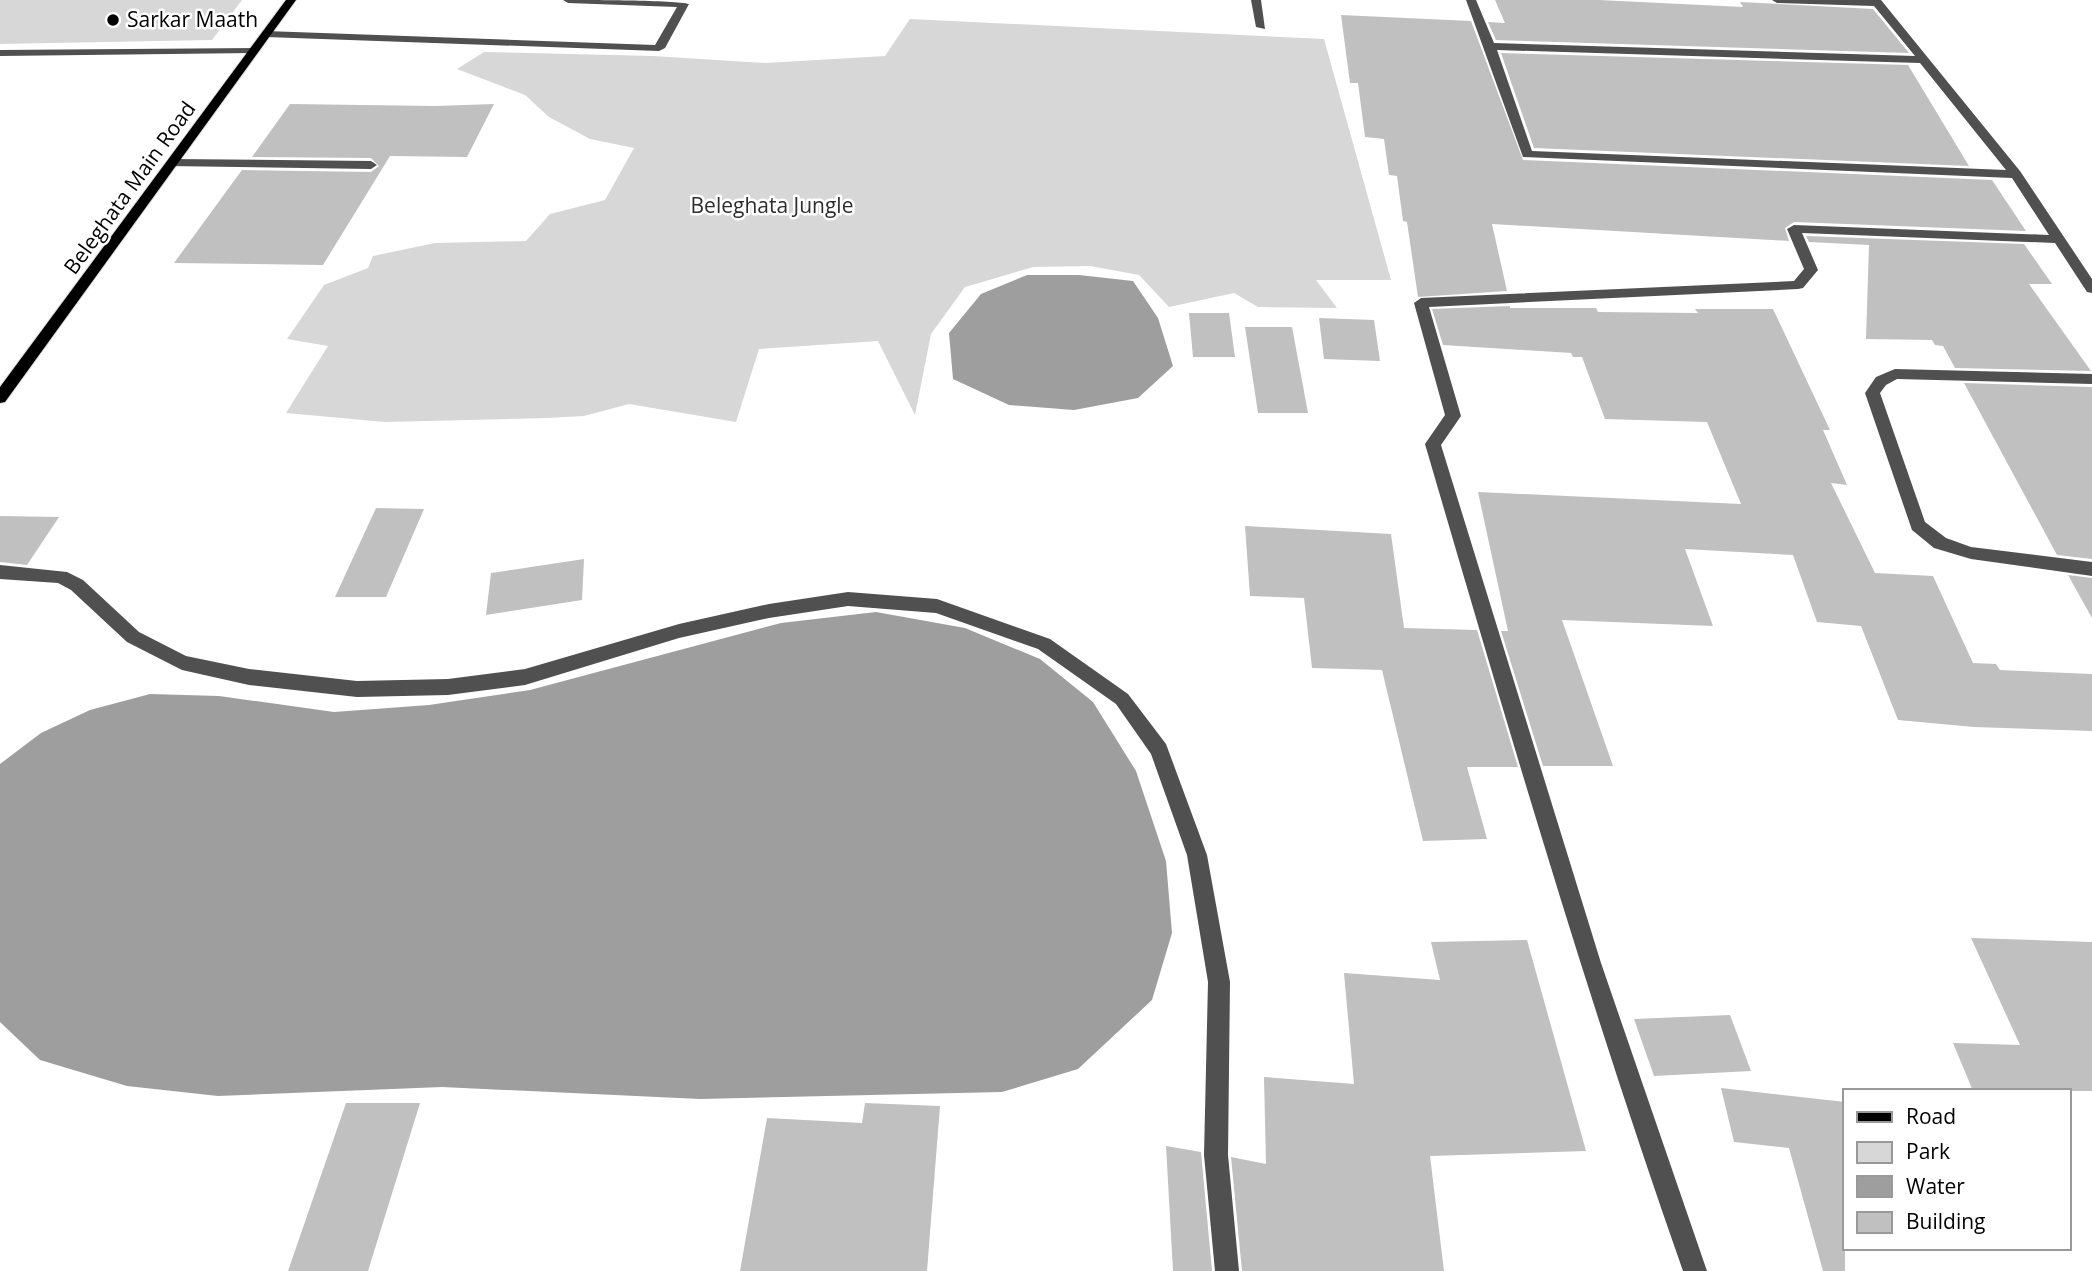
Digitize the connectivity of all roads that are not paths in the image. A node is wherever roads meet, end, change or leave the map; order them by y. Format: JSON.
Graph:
{"nodes":[{"id":1,"x":291,"y":0,"type":"edge"},
{"id":2,"x":568,"y":0,"type":"edge"},
{"id":3,"x":1256,"y":0,"type":"edge"},
{"id":4,"x":1471,"y":0,"type":"edge"},
{"id":5,"x":1777,"y":0,"type":"edge"},
{"id":6,"x":1876,"y":2,"type":"edge"},
{"id":7,"x":1262,"y":27,"type":"dead end"},
{"id":8,"x":266,"y":34,"type":"junction"},
{"id":9,"x":1490,"y":46,"type":"junction"},
{"id":10,"x":254,"y":50,"type":"junction"},
{"id":11,"x":0,"y":53,"type":"edge"},
{"id":12,"x":1924,"y":60,"type":"junction"},
{"id":13,"x":172,"y":163,"type":"junction"},
{"id":14,"x":371,"y":164,"type":"dead end"},
{"id":15,"x":2016,"y":174,"type":"junction"},
{"id":16,"x":2059,"y":239,"type":"junction"},
{"id":17,"x":2092,"y":289,"type":"edge"},
{"id":18,"x":2092,"y":379,"type":"edge"},
{"id":19,"x":3,"y":389,"type":"edge"},
{"id":20,"x":2092,"y":569,"type":"edge"},
{"id":21,"x":0,"y":572,"type":"edge"},
{"id":22,"x":1227,"y":1271,"type":"edge"},
{"id":23,"x":1695,"y":1271,"type":"edge"}],
"edges":[{"from":1,"to":8,"type":"main road","name":"Beleghata Main Road"},
{"from":2,"to":8,"type":"street"},
{"from":3,"to":7,"type":"street"},
{"from":4,"to":9,"type":"street"},
{"from":5,"to":6,"type":"street"},
{"from":6,"to":12,"type":"street"},
{"from":8,"to":10,"type":"main road","name":"Beleghata Main Road"},
{"from":9,"to":12,"type":"street"},
{"from":9,"to":15,"type":"street"},
{"from":10,"to":11,"type":"street"},
{"from":10,"to":13,"type":"main road","name":"Beleghata Main Road"},
{"from":12,"to":15,"type":"street"},
{"from":13,"to":14,"type":"street"},
{"from":13,"to":19,"type":"main road","name":"Beleghata Main Road"},
{"from":15,"to":16,"type":"street"},
{"from":16,"to":17,"type":"street"},
{"from":16,"to":23,"type":"street"},
{"from":18,"to":20,"type":"street"},
{"from":21,"to":22,"type":"street"}]}
